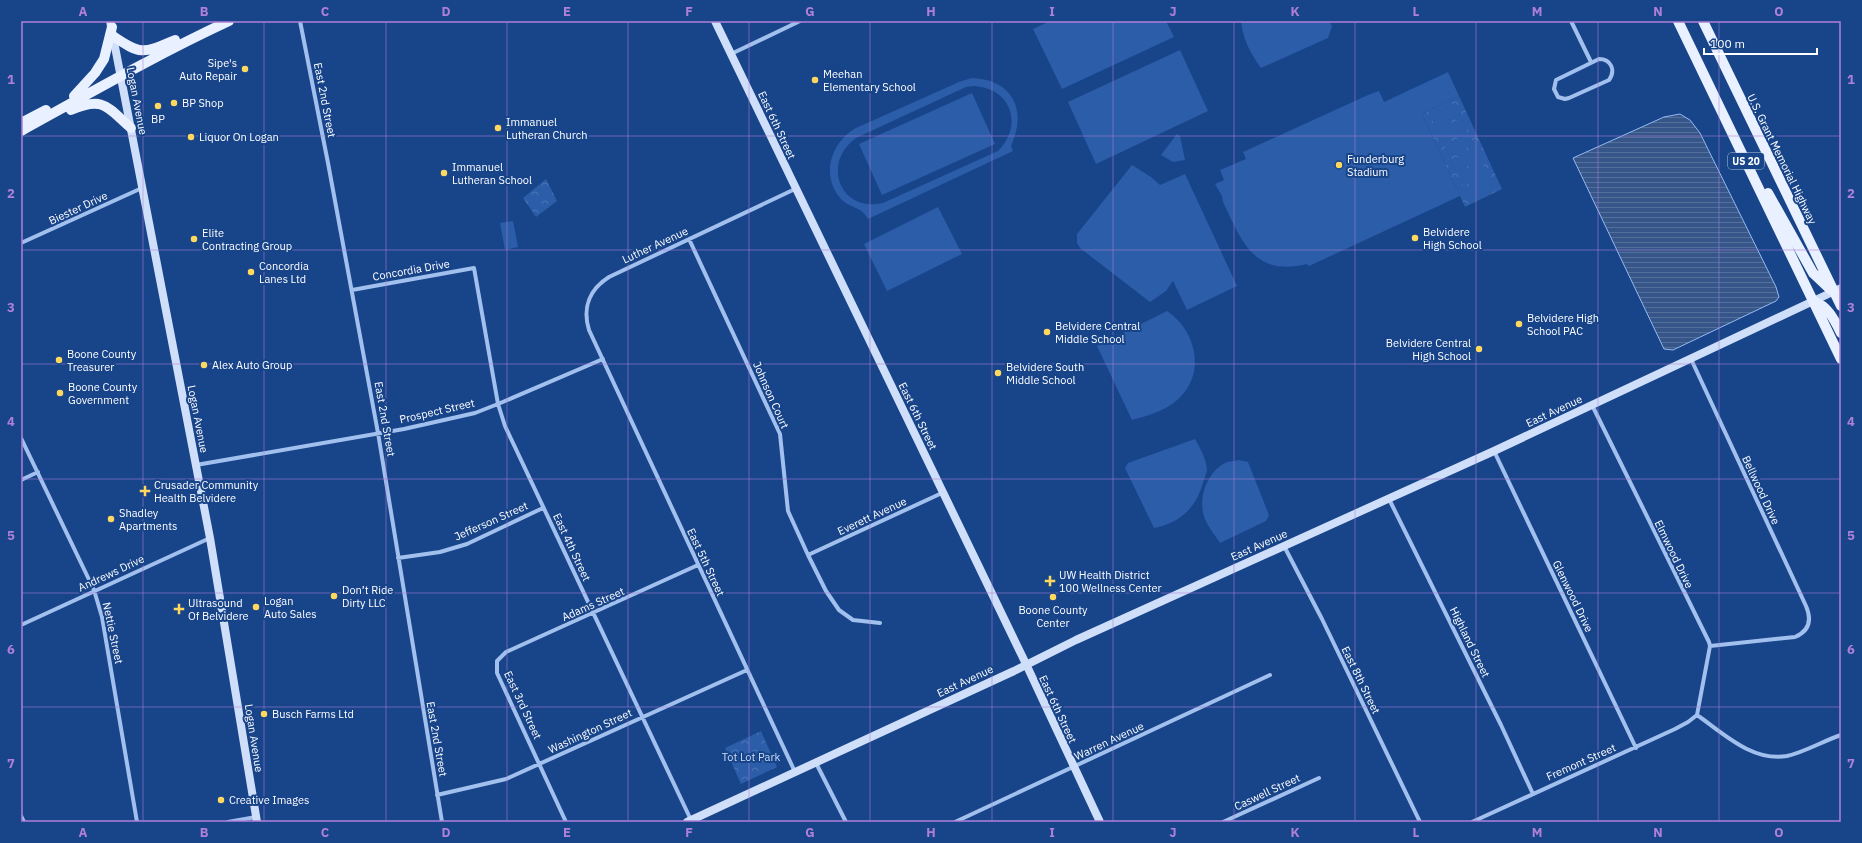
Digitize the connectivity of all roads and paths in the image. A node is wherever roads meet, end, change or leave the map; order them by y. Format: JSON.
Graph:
{"nodes":[{"id":1,"x":229,"y":21,"type":"edge"},
{"id":2,"x":300,"y":21,"type":"edge"},
{"id":3,"x":715,"y":21,"type":"edge"},
{"id":4,"x":800,"y":21,"type":"edge"},
{"id":5,"x":1571,"y":21,"type":"edge"},
{"id":6,"x":1678,"y":21,"type":"edge"},
{"id":7,"x":1703,"y":21,"type":"edge"},
{"id":8,"x":112,"y":28,"type":"edge"},
{"id":9,"x":202,"y":33,"type":"junction"},
{"id":10,"x":731,"y":55,"type":"junction"},
{"id":11,"x":1591,"y":62,"type":"junction"},
{"id":12,"x":121,"y":75,"type":"junction"},
{"id":13,"x":74,"y":96,"type":"junction"},
{"id":14,"x":46,"y":117,"type":"junction"},
{"id":15,"x":21,"y":123,"type":"edge"},
{"id":16,"x":131,"y":128,"type":"junction"},
{"id":17,"x":21,"y":132,"type":"edge"},
{"id":18,"x":1751,"y":172,"type":"junction"},
{"id":19,"x":142,"y":188,"type":"junction"},
{"id":20,"x":795,"y":190,"type":"junction"},
{"id":21,"x":689,"y":238,"type":"junction"},
{"id":22,"x":21,"y":243,"type":"edge"},
{"id":23,"x":474,"y":268,"type":"joint"},
{"id":24,"x":352,"y":290,"type":"junction"},
{"id":25,"x":1837,"y":290,"type":"edge"},
{"id":26,"x":1813,"y":301,"type":"junction"},
{"id":27,"x":1841,"y":306,"type":"edge"},
{"id":28,"x":1841,"y":333,"type":"edge"},
{"id":29,"x":603,"y":359,"type":"junction"},
{"id":30,"x":1691,"y":359,"type":"junction"},
{"id":31,"x":1841,"y":359,"type":"edge"},
{"id":32,"x":498,"y":404,"type":"junction"},
{"id":33,"x":1592,"y":405,"type":"junction"},
{"id":34,"x":378,"y":433,"type":"junction"},
{"id":35,"x":21,"y":438,"type":"edge"},
{"id":36,"x":1494,"y":451,"type":"junction"},
{"id":37,"x":196,"y":465,"type":"junction"},
{"id":38,"x":38,"y":472,"type":"junction"},
{"id":39,"x":21,"y":480,"type":"edge"},
{"id":40,"x":942,"y":493,"type":"junction"},
{"id":41,"x":1389,"y":499,"type":"junction"},
{"id":42,"x":543,"y":508,"type":"junction"},
{"id":43,"x":210,"y":538,"type":"junction"},
{"id":44,"x":1284,"y":546,"type":"junction"},
{"id":45,"x":808,"y":555,"type":"junction"},
{"id":46,"x":398,"y":558,"type":"junction"},
{"id":47,"x":698,"y":565,"type":"junction"},
{"id":48,"x":94,"y":590,"type":"junction"},
{"id":49,"x":594,"y":613,"type":"junction"},
{"id":50,"x":880,"y":623,"type":"dead end"},
{"id":51,"x":21,"y":625,"type":"edge"},
{"id":52,"x":1710,"y":646,"type":"junction"},
{"id":53,"x":497,"y":661,"type":"joint"},
{"id":54,"x":1026,"y":664,"type":"junction"},
{"id":55,"x":747,"y":670,"type":"junction"},
{"id":56,"x":1270,"y":675,"type":"dead end"},
{"id":57,"x":1697,"y":715,"type":"junction"},
{"id":58,"x":642,"y":716,"type":"junction"},
{"id":59,"x":1841,"y":735,"type":"edge"},
{"id":60,"x":1636,"y":748,"type":"junction"},
{"id":61,"x":816,"y":763,"type":"junction"},
{"id":62,"x":540,"y":764,"type":"junction"},
{"id":63,"x":1073,"y":768,"type":"junction"},
{"id":64,"x":795,"y":772,"type":"junction"},
{"id":65,"x":1319,"y":778,"type":"dead end"},
{"id":66,"x":1533,"y":794,"type":"junction"},
{"id":67,"x":437,"y":795,"type":"junction"},
{"id":68,"x":21,"y":816,"type":"edge"},
{"id":69,"x":256,"y":819,"type":"edge"},
{"id":70,"x":689,"y":821,"type":"edge"},
{"id":71,"x":24,"y":822,"type":"edge"},
{"id":72,"x":138,"y":822,"type":"edge"},
{"id":73,"x":228,"y":822,"type":"edge"},
{"id":74,"x":442,"y":822,"type":"edge"},
{"id":75,"x":566,"y":822,"type":"edge"},
{"id":76,"x":846,"y":822,"type":"edge"},
{"id":77,"x":955,"y":822,"type":"edge"},
{"id":78,"x":1100,"y":822,"type":"edge"},
{"id":79,"x":1223,"y":822,"type":"edge"},
{"id":80,"x":1420,"y":822,"type":"edge"},
{"id":81,"x":1472,"y":822,"type":"edge"}],
"edges":[{"from":1,"to":9,"type":"main road"},
{"from":2,"to":24,"type":"street","name":"East 2nd Street"},
{"from":3,"to":10,"type":"street","name":"East 6th Street"},
{"from":4,"to":10,"type":"street"},
{"from":5,"to":11,"type":"street"},
{"from":6,"to":18,"type":"main road","number":"US 20"},
{"from":7,"to":25,"type":"main road","name":"U.S. Grant Memorial Highway","number":"US 20"},
{"from":8,"to":9,"type":"main road"},
{"from":8,"to":12,"type":"street","name":"Logan Avenue"},
{"from":8,"to":13,"type":"main road"},
{"from":9,"to":12,"type":"main road"},
{"from":10,"to":20,"type":"street","name":"East 6th Street"},
{"from":11,"to":11,"type":"street"},
{"from":12,"to":13,"type":"main road"},
{"from":12,"to":14,"type":"main road"},
{"from":12,"to":16,"type":"street","name":"Logan Avenue"},
{"from":13,"to":15,"type":"main road"},
{"from":14,"to":16,"type":"main road"},
{"from":14,"to":17,"type":"main road"},
{"from":16,"to":19,"type":"street","name":"Logan Avenue"},
{"from":18,"to":25,"type":"main road"},
{"from":18,"to":26,"type":"main road","number":"US 20"},
{"from":19,"to":22,"type":"street","name":"Biester Drive"},
{"from":19,"to":37,"type":"street","name":"Logan Avenue"},
{"from":20,"to":21,"type":"street","name":"Luther Avenue"},
{"from":20,"to":40,"type":"street","name":"East 6th Street"},
{"from":21,"to":29,"type":"street","name":"Luther Avenue"},
{"from":21,"to":45,"type":"street","name":"Johnson Court"},
{"from":23,"to":24,"type":"street","name":"Concordia Drive"},
{"from":23,"to":32,"type":"street","name":"East 4th Street"},
{"from":24,"to":34,"type":"street","name":"East 2nd Street"},
{"from":25,"to":26,"type":"street","name":"East Avenue"},
{"from":25,"to":27,"type":"main road","name":"U.S. Grant Memorial Highway","number":"US 20"},
{"from":26,"to":28,"type":"main road"},
{"from":26,"to":30,"type":"street","name":"East Avenue"},
{"from":26,"to":31,"type":"main road","number":"US 20"},
{"from":29,"to":32,"type":"street","name":"Prospect Street"},
{"from":29,"to":47,"type":"street","name":"East 5th Street"},
{"from":30,"to":33,"type":"street","name":"East Avenue"},
{"from":30,"to":52,"type":"street","name":"Bellwood Drive"},
{"from":32,"to":34,"type":"street","name":"Prospect Street"},
{"from":32,"to":42,"type":"street","name":"East 4th Street"},
{"from":33,"to":36,"type":"street","name":"East Avenue"},
{"from":33,"to":52,"type":"street","name":"Elmwood Drive"},
{"from":34,"to":37,"type":"street","name":"Prospect Street"},
{"from":34,"to":46,"type":"street","name":"East 2nd Street"},
{"from":35,"to":38,"type":"street","name":"Nettie Street"},
{"from":36,"to":41,"type":"street","name":"East Avenue"},
{"from":36,"to":60,"type":"street","name":"Glenwood Drive"},
{"from":37,"to":43,"type":"street","name":"Logan Avenue"},
{"from":38,"to":39,"type":"street"},
{"from":38,"to":48,"type":"street","name":"Nettie Street"},
{"from":40,"to":45,"type":"street","name":"Everett Avenue"},
{"from":40,"to":54,"type":"street","name":"East 6th Street"},
{"from":41,"to":44,"type":"street","name":"East Avenue"},
{"from":41,"to":66,"type":"street","name":"Highland Street"},
{"from":42,"to":46,"type":"street","name":"Jefferson Street"},
{"from":42,"to":49,"type":"street","name":"East 4th Street"},
{"from":43,"to":48,"type":"street","name":"Andrews Drive"},
{"from":43,"to":69,"type":"street","name":"Logan Avenue"},
{"from":44,"to":54,"type":"street","name":"East Avenue"},
{"from":44,"to":80,"type":"street","name":"East 8th Street"},
{"from":45,"to":50,"type":"street","name":"Johnson Court"},
{"from":46,"to":67,"type":"street","name":"East 2nd Street"},
{"from":47,"to":49,"type":"street","name":"Adams Street"},
{"from":47,"to":55,"type":"street","name":"East 5th Street"},
{"from":48,"to":51,"type":"street","name":"Andrews Drive"},
{"from":48,"to":72,"type":"street","name":"Nettie Street"},
{"from":49,"to":53,"type":"street","name":"Adams Street"},
{"from":49,"to":58,"type":"street","name":"East 4th Street"},
{"from":52,"to":57,"type":"street"},
{"from":53,"to":62,"type":"street","name":"East 3rd Street"},
{"from":54,"to":61,"type":"street","name":"East Avenue"},
{"from":54,"to":63,"type":"street","name":"East 6th Street"},
{"from":55,"to":58,"type":"street","name":"Washington Street"},
{"from":55,"to":64,"type":"street","name":"East 5th Street"},
{"from":56,"to":63,"type":"street","name":"Warren Avenue"},
{"from":57,"to":59,"type":"street"},
{"from":57,"to":60,"type":"street","name":"Fremont Street"},
{"from":58,"to":62,"type":"street","name":"Washington Street"},
{"from":58,"to":70,"type":"street","name":"East 4th Street"},
{"from":60,"to":66,"type":"street","name":"Fremont Street"},
{"from":61,"to":64,"type":"street","name":"East Avenue"},
{"from":61,"to":76,"type":"street"},
{"from":62,"to":67,"type":"street","name":"Washington Street"},
{"from":62,"to":75,"type":"street","name":"East 3rd Street"},
{"from":63,"to":77,"type":"street","name":"Warren Avenue"},
{"from":63,"to":78,"type":"street","name":"East 6th Street"},
{"from":64,"to":70,"type":"street","name":"East Avenue"},
{"from":65,"to":79,"type":"street","name":"Caswell Street"},
{"from":66,"to":81,"type":"street","name":"Fremont Street"},
{"from":67,"to":74,"type":"street","name":"East 2nd Street"},
{"from":68,"to":71,"type":"street"},
{"from":69,"to":73,"type":"street"}]}
